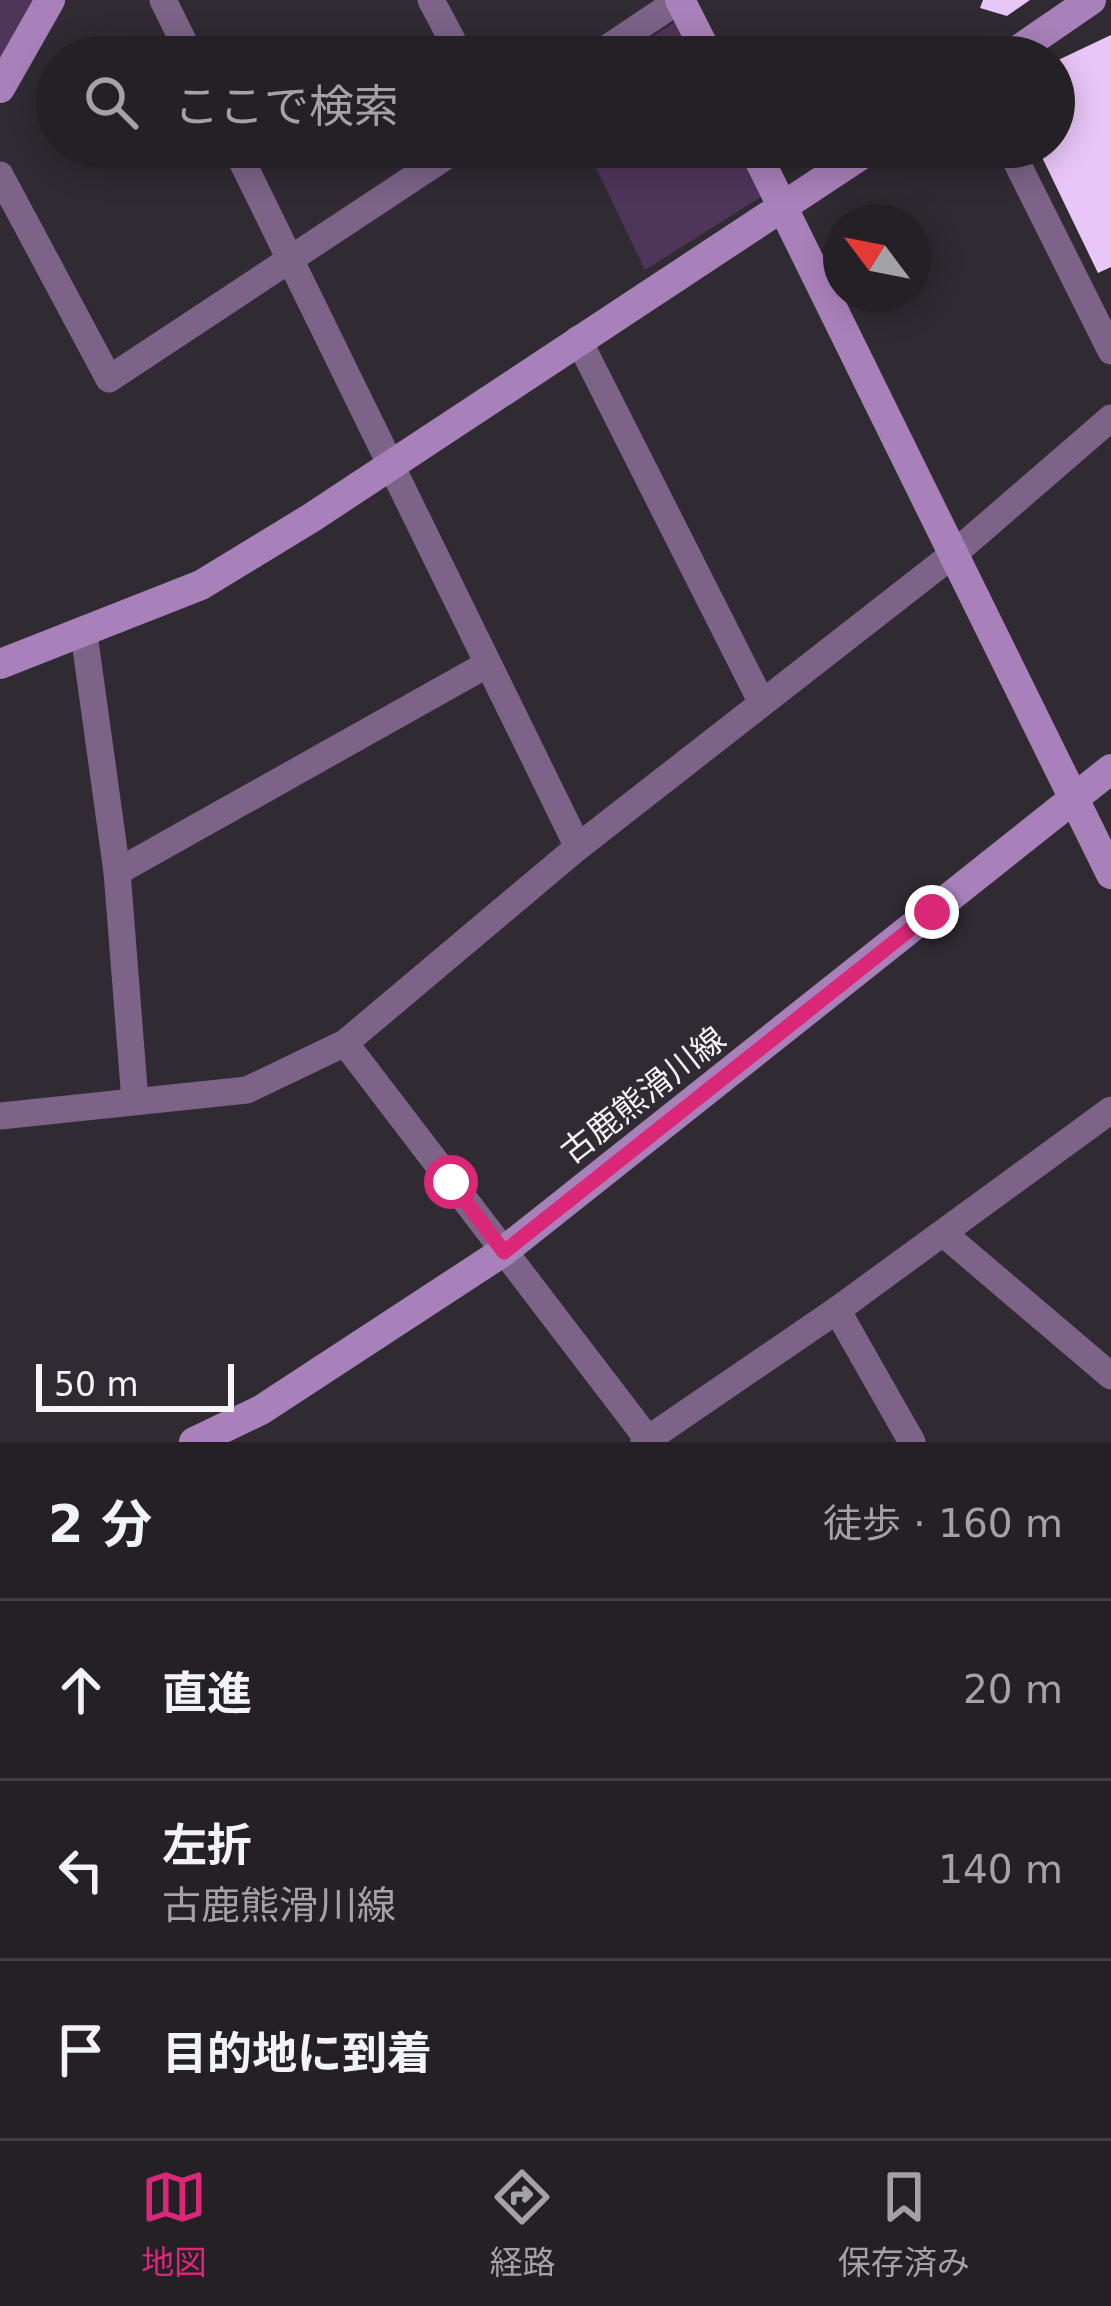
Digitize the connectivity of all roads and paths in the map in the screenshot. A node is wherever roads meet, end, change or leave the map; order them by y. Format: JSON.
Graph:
{"nodes":[{"id":1,"x":50,"y":0,"type":"edge"},
{"id":2,"x":163,"y":0,"type":"edge"},
{"id":3,"x":430,"y":0,"type":"edge"},
{"id":4,"x":680,"y":0,"type":"edge"},
{"id":5,"x":1091,"y":0,"type":"edge"},
{"id":6,"x":181,"y":36,"type":"edge"},
{"id":7,"x":450,"y":36,"type":"edge"},
{"id":8,"x":626,"y":36,"type":"edge"},
{"id":9,"x":698,"y":36,"type":"edge"},
{"id":10,"x":1039,"y":36,"type":"edge"},
{"id":11,"x":0,"y":88,"type":"edge"},
{"id":12,"x":245,"y":168,"type":"edge"},
{"id":13,"x":429,"y":168,"type":"edge"},
{"id":14,"x":763,"y":168,"type":"edge"},
{"id":15,"x":841,"y":168,"type":"edge"},
{"id":16,"x":1020,"y":168,"type":"edge"},
{"id":17,"x":0,"y":175,"type":"edge"},
{"id":18,"x":782,"y":206,"type":"junction"},
{"id":19,"x":291,"y":261,"type":"junction"},
{"id":20,"x":578,"y":339,"type":"junction"},
{"id":21,"x":1111,"y":350,"type":"edge"},
{"id":22,"x":1111,"y":418,"type":"edge"},
{"id":23,"x":394,"y":464,"type":"junction"},
{"id":24,"x":956,"y":552,"type":"junction"},
{"id":25,"x":84,"y":634,"type":"junction"},
{"id":26,"x":0,"y":664,"type":"edge"},
{"id":27,"x":486,"y":665,"type":"junction"},
{"id":28,"x":760,"y":701,"type":"junction"},
{"id":29,"x":1111,"y":770,"type":"edge"},
{"id":30,"x":1076,"y":799,"type":"junction"},
{"id":31,"x":578,"y":848,"type":"junction"},
{"id":32,"x":117,"y":872,"type":"junction"},
{"id":33,"x":1111,"y":874,"type":"edge"},
{"id":34,"x":345,"y":1043,"type":"junction"},
{"id":35,"x":135,"y":1101,"type":"junction"},
{"id":36,"x":1111,"y":1110,"type":"edge"},
{"id":37,"x":0,"y":1116,"type":"edge"},
{"id":38,"x":944,"y":1234,"type":"junction"},
{"id":39,"x":504,"y":1252,"type":"junction"},
{"id":40,"x":837,"y":1310,"type":"junction"},
{"id":41,"x":1111,"y":1376,"type":"edge"},
{"id":42,"x":647,"y":1441,"type":"edge"},
{"id":43,"x":194,"y":1442,"type":"edge"},
{"id":44,"x":912,"y":1442,"type":"edge"}],
"edges":[{"from":1,"to":11,"type":"street"},
{"from":2,"to":6,"type":"street"},
{"from":3,"to":7,"type":"street"},
{"from":4,"to":8,"type":"street"},
{"from":4,"to":9,"type":"street"},
{"from":5,"to":10,"type":"street"},
{"from":12,"to":19,"type":"street"},
{"from":13,"to":19,"type":"street"},
{"from":14,"to":18,"type":"street"},
{"from":15,"to":18,"type":"street"},
{"from":16,"to":21,"type":"street"},
{"from":17,"to":19,"type":"street"},
{"from":18,"to":20,"type":"street"},
{"from":18,"to":24,"type":"street"},
{"from":19,"to":23,"type":"street"},
{"from":20,"to":23,"type":"street"},
{"from":20,"to":28,"type":"street"},
{"from":22,"to":24,"type":"street"},
{"from":23,"to":25,"type":"street"},
{"from":23,"to":27,"type":"street"},
{"from":24,"to":28,"type":"street"},
{"from":24,"to":30,"type":"street"},
{"from":25,"to":26,"type":"street"},
{"from":25,"to":32,"type":"street"},
{"from":27,"to":31,"type":"street"},
{"from":27,"to":32,"type":"street"},
{"from":28,"to":31,"type":"street"},
{"from":29,"to":30,"type":"street","name":"古鹿熊滑川線"},
{"from":30,"to":33,"type":"street"},
{"from":30,"to":39,"type":"street","name":"古鹿熊滑川線"},
{"from":31,"to":34,"type":"street"},
{"from":32,"to":35,"type":"street"},
{"from":34,"to":35,"type":"street"},
{"from":34,"to":39,"type":"street"},
{"from":35,"to":37,"type":"street"},
{"from":36,"to":38,"type":"street"},
{"from":38,"to":40,"type":"street"},
{"from":38,"to":41,"type":"street"},
{"from":39,"to":42,"type":"street"},
{"from":39,"to":43,"type":"street","name":"古鹿熊滑川線"},
{"from":40,"to":42,"type":"street"},
{"from":40,"to":44,"type":"street"}]}
